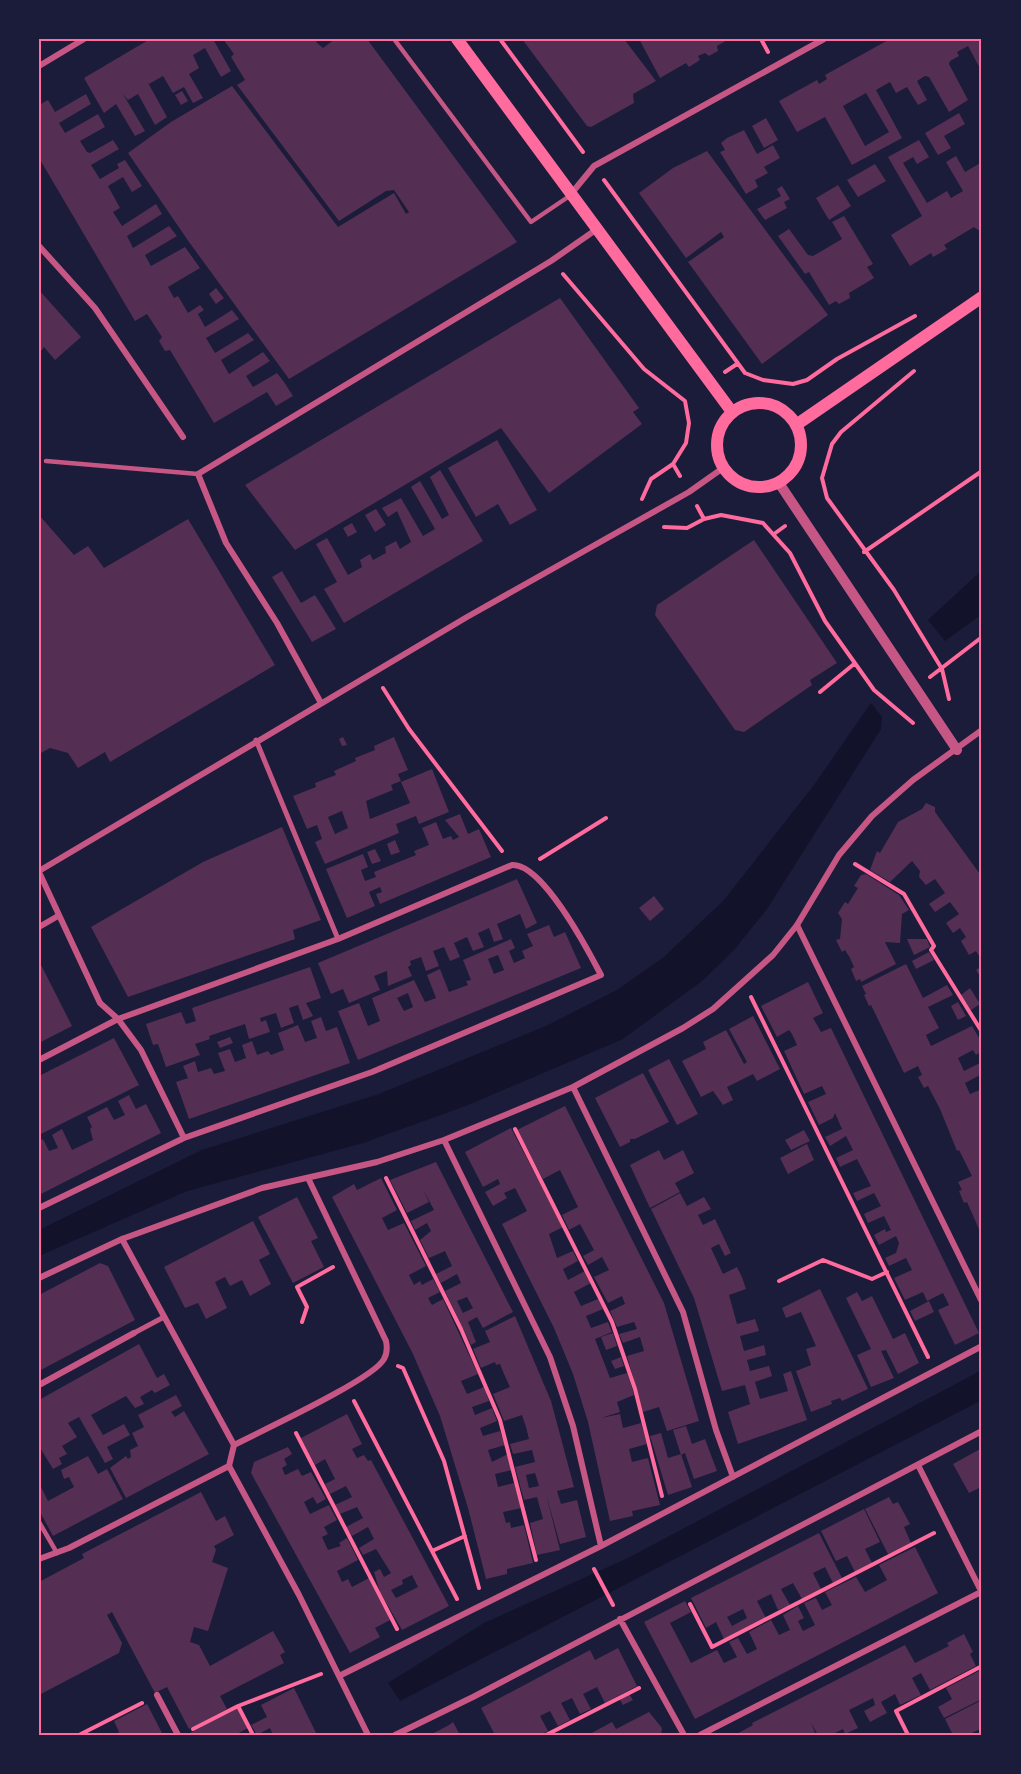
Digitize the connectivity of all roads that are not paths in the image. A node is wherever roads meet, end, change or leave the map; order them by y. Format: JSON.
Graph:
{"nodes":[{"id":1,"x":84,"y":39,"type":"edge"},
{"id":2,"x":394,"y":39,"type":"edge"},
{"id":3,"x":457,"y":39,"type":"edge"},
{"id":4,"x":824,"y":39,"type":"edge"},
{"id":5,"x":39,"y":66,"type":"edge"},
{"id":6,"x":571,"y":194,"type":"junction"},
{"id":7,"x":597,"y":229,"type":"junction"},
{"id":8,"x":39,"y":246,"type":"edge"},
{"id":9,"x":982,"y":297,"type":"edge"},
{"id":10,"x":732,"y":412,"type":"junction"},
{"id":11,"x":796,"y":425,"type":"junction"},
{"id":12,"x":183,"y":437,"type":"dead end"},
{"id":13,"x":46,"y":461,"type":"dead end"},
{"id":14,"x":723,"y":468,"type":"junction"},
{"id":15,"x":198,"y":474,"type":"junction"},
{"id":16,"x":779,"y":483,"type":"junction"},
{"id":17,"x":321,"y":703,"type":"junction"},
{"id":18,"x":982,"y":730,"type":"edge"},
{"id":19,"x":256,"y":741,"type":"junction"},
{"id":20,"x":957,"y":750,"type":"junction"},
{"id":21,"x":39,"y":872,"type":"edge"},
{"id":22,"x":58,"y":916,"type":"junction"},
{"id":23,"x":797,"y":925,"type":"junction"},
{"id":24,"x":39,"y":927,"type":"edge"},
{"id":25,"x":338,"y":939,"type":"junction"},
{"id":26,"x":118,"y":1019,"type":"junction"},
{"id":27,"x":39,"y":1060,"type":"edge"},
{"id":28,"x":573,"y":1087,"type":"junction"},
{"id":29,"x":184,"y":1138,"type":"junction"},
{"id":30,"x":444,"y":1140,"type":"junction"},
{"id":31,"x":308,"y":1178,"type":"junction"},
{"id":32,"x":39,"y":1208,"type":"edge"},
{"id":33,"x":122,"y":1239,"type":"junction"},
{"id":34,"x":39,"y":1278,"type":"edge"},
{"id":35,"x":982,"y":1302,"type":"edge"},
{"id":36,"x":164,"y":1317,"type":"junction"},
{"id":37,"x":134,"y":1333,"type":"joint"},
{"id":38,"x":982,"y":1346,"type":"edge"},
{"id":39,"x":39,"y":1385,"type":"edge"},
{"id":40,"x":982,"y":1431,"type":"edge"},
{"id":41,"x":234,"y":1445,"type":"junction"},
{"id":42,"x":918,"y":1465,"type":"junction"},
{"id":43,"x":229,"y":1466,"type":"junction"},
{"id":44,"x":733,"y":1477,"type":"junction"},
{"id":45,"x":39,"y":1522,"type":"edge"},
{"id":46,"x":601,"y":1546,"type":"junction"},
{"id":47,"x":57,"y":1553,"type":"junction"},
{"id":48,"x":39,"y":1559,"type":"edge"},
{"id":49,"x":981,"y":1593,"type":"edge"},
{"id":50,"x":620,"y":1619,"type":"junction"},
{"id":51,"x":337,"y":1672,"type":"junction"},
{"id":52,"x":157,"y":1695,"type":"road end"},
{"id":53,"x":178,"y":1735,"type":"edge"},
{"id":54,"x":368,"y":1735,"type":"edge"},
{"id":55,"x":395,"y":1735,"type":"edge"},
{"id":56,"x":684,"y":1735,"type":"edge"},
{"id":57,"x":700,"y":1735,"type":"edge"}],
"edges":[{"from":1,"to":5,"type":"street"},
{"from":2,"to":6,"type":"lane"},
{"from":3,"to":6,"type":"main road"},
{"from":4,"to":6,"type":"street"},
{"from":6,"to":7,"type":"main road"},
{"from":7,"to":10,"type":"main road"},
{"from":7,"to":15,"type":"street"},
{"from":8,"to":12,"type":"street"},
{"from":9,"to":11,"type":"main road"},
{"from":10,"to":11,"type":"main road"},
{"from":10,"to":14,"type":"main road"},
{"from":11,"to":16,"type":"main road"},
{"from":13,"to":15,"type":"lane"},
{"from":14,"to":16,"type":"main road"},
{"from":14,"to":17,"type":"street"},
{"from":15,"to":17,"type":"street"},
{"from":16,"to":20,"type":"street"},
{"from":17,"to":19,"type":"street"},
{"from":18,"to":20,"type":"street"},
{"from":19,"to":21,"type":"street"},
{"from":19,"to":25,"type":"street"},
{"from":20,"to":23,"type":"street"},
{"from":21,"to":22,"type":"street"},
{"from":22,"to":24,"type":"street"},
{"from":22,"to":26,"type":"street"},
{"from":23,"to":28,"type":"street"},
{"from":23,"to":35,"type":"street"},
{"from":25,"to":26,"type":"street"},
{"from":25,"to":29,"type":"street"},
{"from":26,"to":27,"type":"street"},
{"from":26,"to":29,"type":"street"},
{"from":28,"to":30,"type":"street"},
{"from":28,"to":44,"type":"street"},
{"from":29,"to":32,"type":"street"},
{"from":30,"to":31,"type":"street"},
{"from":30,"to":46,"type":"street"},
{"from":31,"to":33,"type":"street"},
{"from":31,"to":41,"type":"street"},
{"from":33,"to":34,"type":"street"},
{"from":33,"to":36,"type":"street"},
{"from":36,"to":37,"type":"street"},
{"from":36,"to":41,"type":"street"},
{"from":37,"to":39,"type":"street"},
{"from":38,"to":44,"type":"street"},
{"from":40,"to":42,"type":"street"},
{"from":41,"to":43,"type":"street"},
{"from":42,"to":49,"type":"street"},
{"from":42,"to":50,"type":"street"},
{"from":43,"to":47,"type":"street"},
{"from":43,"to":51,"type":"street"},
{"from":44,"to":46,"type":"street"},
{"from":45,"to":47,"type":"lane"},
{"from":46,"to":51,"type":"street"},
{"from":47,"to":48,"type":"street"},
{"from":49,"to":57,"type":"street"},
{"from":50,"to":55,"type":"street"},
{"from":50,"to":56,"type":"street"},
{"from":51,"to":54,"type":"street"},
{"from":52,"to":53,"type":"street"}]}
